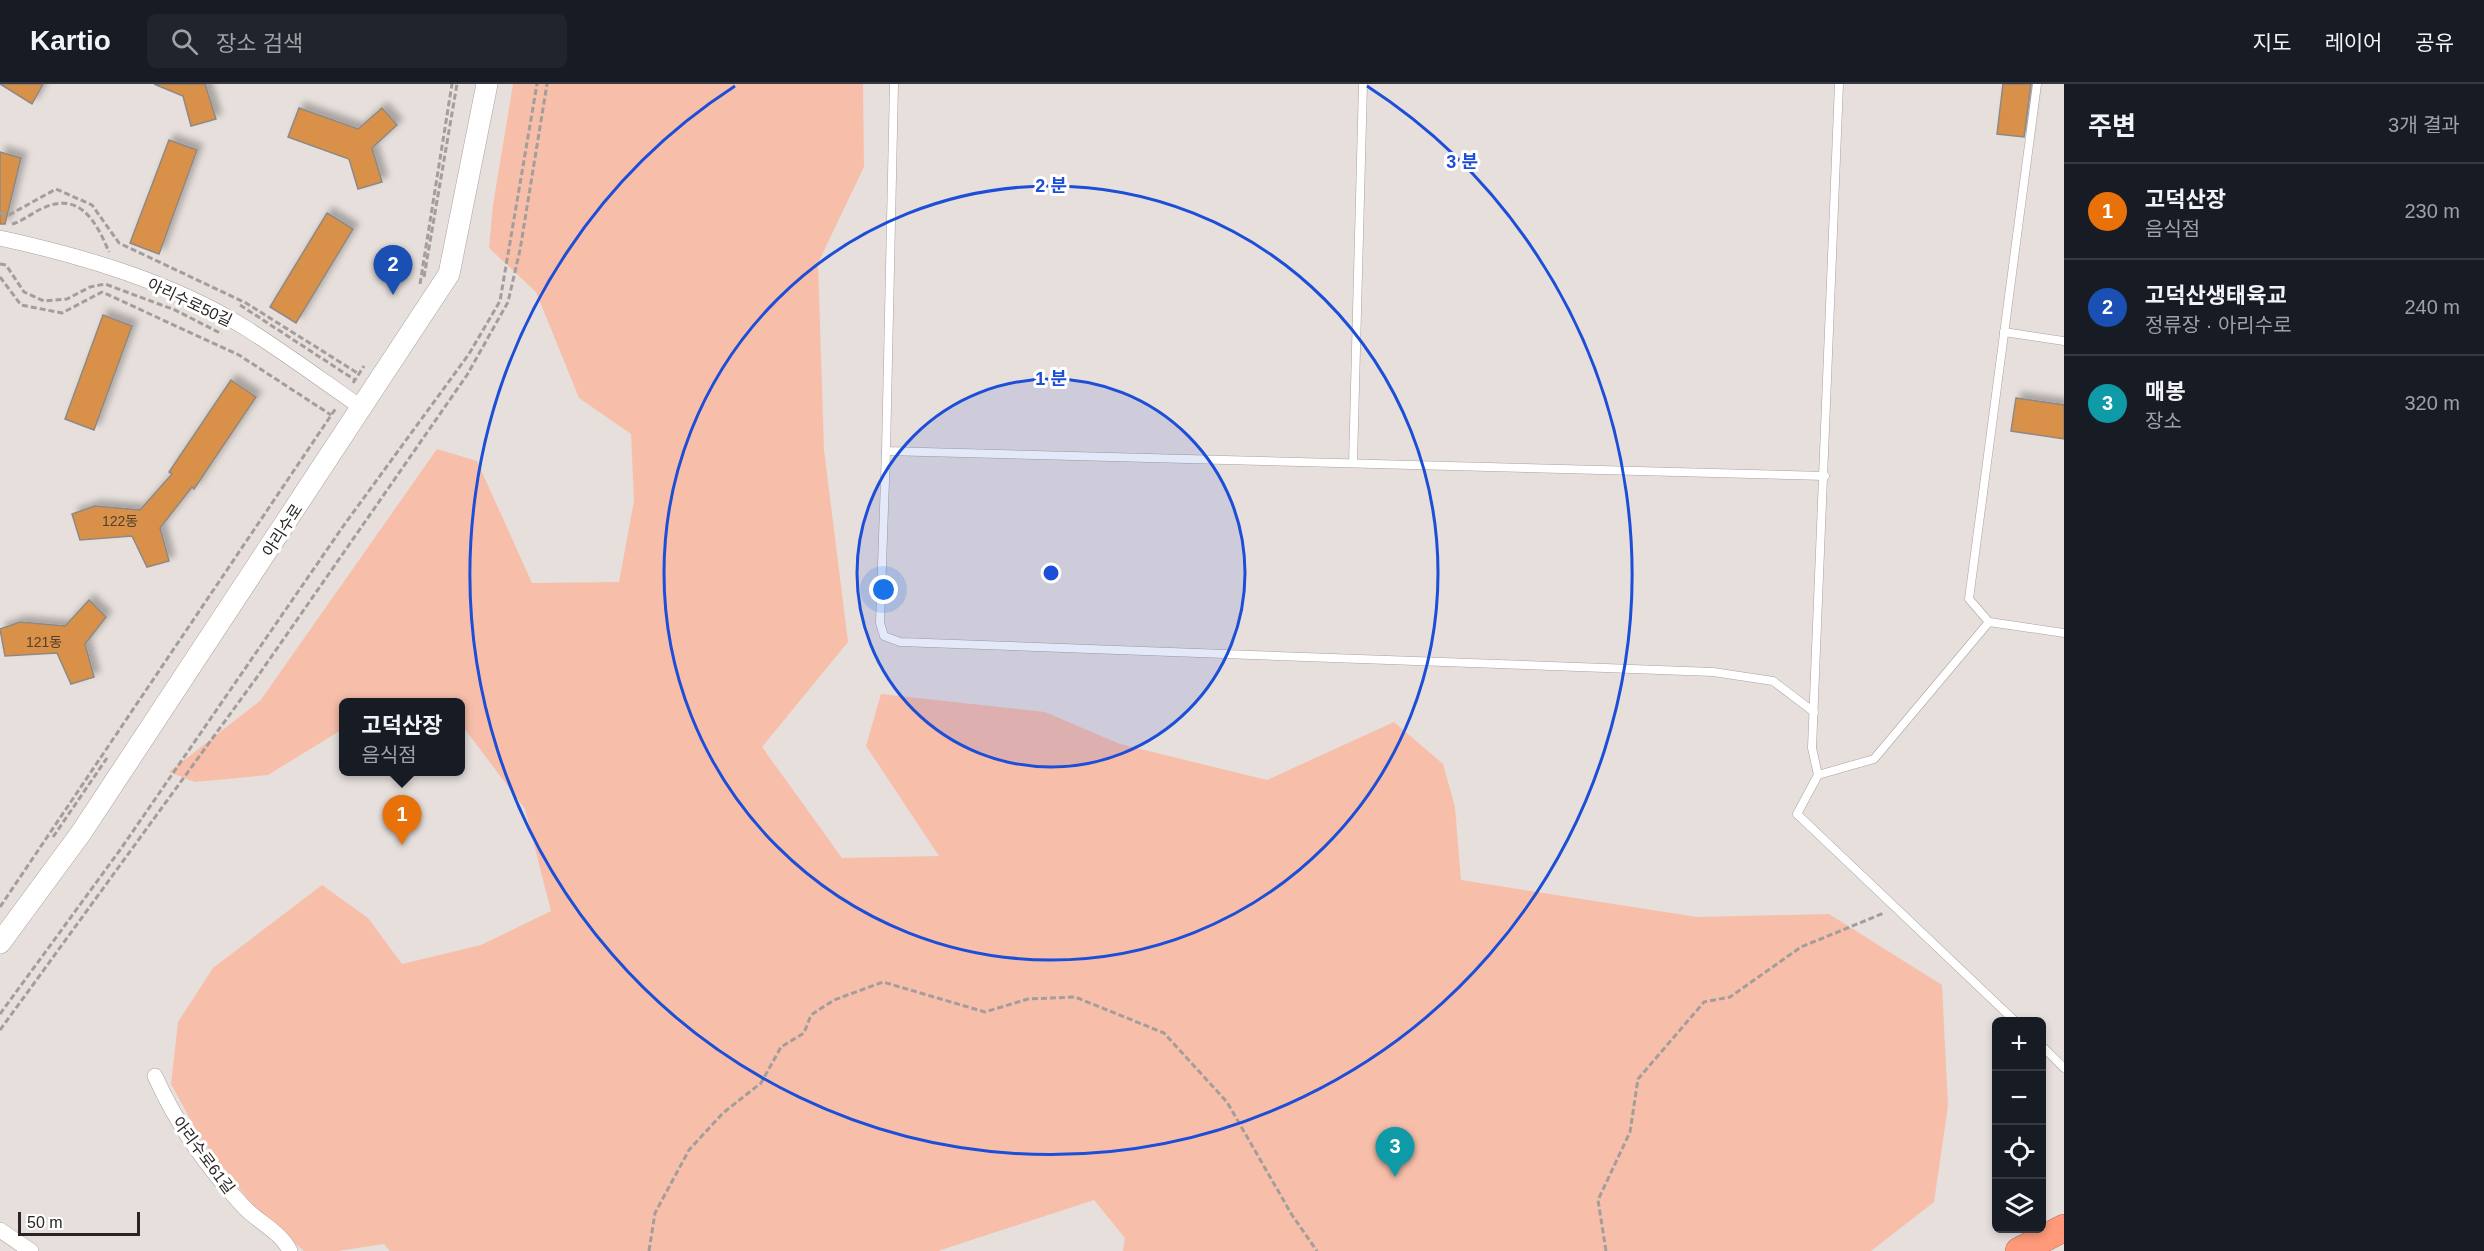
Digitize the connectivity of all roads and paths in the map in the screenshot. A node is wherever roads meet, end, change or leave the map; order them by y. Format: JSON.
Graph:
{"nodes":[{"id":1,"x":452,"y":84,"type":"edge"},
{"id":2,"x":457,"y":84,"type":"edge"},
{"id":3,"x":487,"y":84,"type":"edge"},
{"id":4,"x":537,"y":84,"type":"edge"},
{"id":5,"x":547,"y":84,"type":"edge"},
{"id":6,"x":894,"y":84,"type":"edge"},
{"id":7,"x":1363,"y":84,"type":"edge"},
{"id":8,"x":1839,"y":84,"type":"edge"},
{"id":9,"x":2037,"y":84,"type":"edge"},
{"id":10,"x":0,"y":213,"type":"edge"},
{"id":11,"x":0,"y":238,"type":"edge"},
{"id":12,"x":0,"y":264,"type":"edge"},
{"id":13,"x":0,"y":277,"type":"edge"},
{"id":14,"x":2004,"y":332,"type":"junction"},
{"id":15,"x":226,"y":336,"type":"dead end"},
{"id":16,"x":2064,"y":341,"type":"edge"},
{"id":17,"x":372,"y":363,"type":"dead end"},
{"id":18,"x":365,"y":364,"type":"dead end"},
{"id":19,"x":359,"y":374,"type":"junction"},
{"id":20,"x":346,"y":404,"type":"junction"},
{"id":21,"x":331,"y":415,"type":"junction"},
{"id":22,"x":886,"y":451,"type":"junction"},
{"id":23,"x":1353,"y":464,"type":"junction"},
{"id":24,"x":1825,"y":476,"type":"junction"},
{"id":25,"x":1989,"y":622,"type":"junction"},
{"id":26,"x":2064,"y":633,"type":"edge"},
{"id":27,"x":1814,"y":712,"type":"junction"},
{"id":28,"x":1818,"y":775,"type":"junction"},
{"id":29,"x":0,"y":907,"type":"edge"},
{"id":30,"x":1898,"y":908,"type":"junction"},
{"id":31,"x":0,"y":916,"type":"edge"},
{"id":32,"x":0,"y":943,"type":"edge"},
{"id":33,"x":0,"y":1014,"type":"edge"},
{"id":34,"x":2011,"y":1017,"type":"edge"},
{"id":35,"x":0,"y":1030,"type":"edge"},
{"id":36,"x":2046,"y":1050,"type":"edge"},
{"id":37,"x":2064,"y":1068,"type":"edge"},
{"id":38,"x":155,"y":1076,"type":"dead end"},
{"id":39,"x":2064,"y":1228,"type":"edge"},
{"id":40,"x":0,"y":1230,"type":"edge"},
{"id":41,"x":31,"y":1251,"type":"edge"},
{"id":42,"x":290,"y":1251,"type":"edge"},
{"id":43,"x":649,"y":1251,"type":"edge"},
{"id":44,"x":1317,"y":1251,"type":"edge"},
{"id":45,"x":1606,"y":1251,"type":"edge"},
{"id":46,"x":2019,"y":1251,"type":"edge"}],
"edges":[{"from":1,"to":2,"type":"path"},
{"from":3,"to":20,"type":"main road","name":"아리수로"},
{"from":4,"to":33,"type":"path"},
{"from":5,"to":35,"type":"path"},
{"from":6,"to":22,"type":"lane"},
{"from":7,"to":23,"type":"lane"},
{"from":8,"to":24,"type":"lane"},
{"from":9,"to":14,"type":"lane"},
{"from":10,"to":19,"type":"path"},
{"from":11,"to":20,"type":"street","name":"아리수로50길"},
{"from":12,"to":15,"type":"path"},
{"from":13,"to":21,"type":"path"},
{"from":14,"to":16,"type":"lane"},
{"from":14,"to":25,"type":"lane"},
{"from":17,"to":20,"type":"path"},
{"from":18,"to":19,"type":"path"},
{"from":19,"to":20,"type":"path"},
{"from":20,"to":21,"type":"path"},
{"from":20,"to":31,"type":"path"},
{"from":20,"to":32,"type":"main road","name":"아리수로"},
{"from":21,"to":29,"type":"path"},
{"from":22,"to":23,"type":"lane"},
{"from":22,"to":27,"type":"lane"},
{"from":23,"to":24,"type":"lane"},
{"from":24,"to":27,"type":"lane"},
{"from":25,"to":26,"type":"lane"},
{"from":25,"to":28,"type":"lane"},
{"from":27,"to":28,"type":"lane"},
{"from":28,"to":30,"type":"lane"},
{"from":30,"to":34,"type":"lane"},
{"from":30,"to":45,"type":"path"},
{"from":36,"to":37,"type":"lane"},
{"from":38,"to":42,"type":"street","name":"아리수로61길"},
{"from":39,"to":46,"type":"highway"},
{"from":40,"to":41,"type":"street"},
{"from":43,"to":44,"type":"path"}]}
